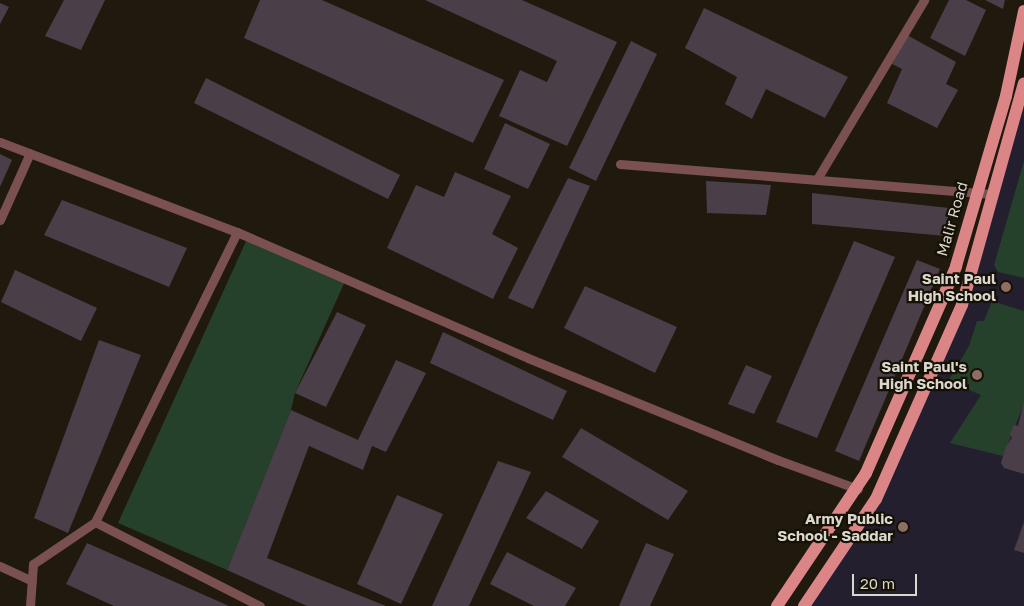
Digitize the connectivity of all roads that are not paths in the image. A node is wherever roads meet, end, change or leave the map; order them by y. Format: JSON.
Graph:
{"nodes":[{"id":1,"x":924,"y":0,"type":"edge"},
{"id":2,"x":1024,"y":11,"type":"edge"},
{"id":3,"x":1024,"y":83,"type":"edge"},
{"id":4,"x":0,"y":142,"type":"edge"},
{"id":5,"x":30,"y":153,"type":"junction"},
{"id":6,"x":620,"y":164,"type":"dead end"},
{"id":7,"x":817,"y":179,"type":"junction"},
{"id":8,"x":977,"y":192,"type":"junction"},
{"id":9,"x":992,"y":194,"type":"junction"},
{"id":10,"x":0,"y":220,"type":"edge"},
{"id":11,"x":237,"y":232,"type":"junction"},
{"id":12,"x":858,"y":489,"type":"junction"},
{"id":13,"x":95,"y":522,"type":"junction"},
{"id":14,"x":0,"y":566,"type":"edge"},
{"id":15,"x":32,"y":581,"type":"junction"},
{"id":16,"x":30,"y":606,"type":"edge"},
{"id":17,"x":260,"y":606,"type":"edge"},
{"id":18,"x":778,"y":606,"type":"edge"},
{"id":19,"x":804,"y":606,"type":"edge"}],
"edges":[{"from":1,"to":7,"type":"lane"},
{"from":2,"to":8,"type":"main road","name":"Malir Road"},
{"from":3,"to":9,"type":"main road","name":"Malir Road"},
{"from":4,"to":5,"type":"lane"},
{"from":5,"to":10,"type":"lane"},
{"from":5,"to":11,"type":"lane"},
{"from":6,"to":7,"type":"lane"},
{"from":7,"to":8,"type":"lane"},
{"from":8,"to":9,"type":"lane"},
{"from":8,"to":12,"type":"main road","name":"Malir Road"},
{"from":9,"to":19,"type":"main road","name":"Malir Road"},
{"from":11,"to":12,"type":"lane"},
{"from":11,"to":13,"type":"lane"},
{"from":12,"to":18,"type":"main road","name":"Malir Road"},
{"from":13,"to":15,"type":"lane"},
{"from":13,"to":17,"type":"lane"},
{"from":14,"to":15,"type":"lane"},
{"from":15,"to":16,"type":"lane"}]}
